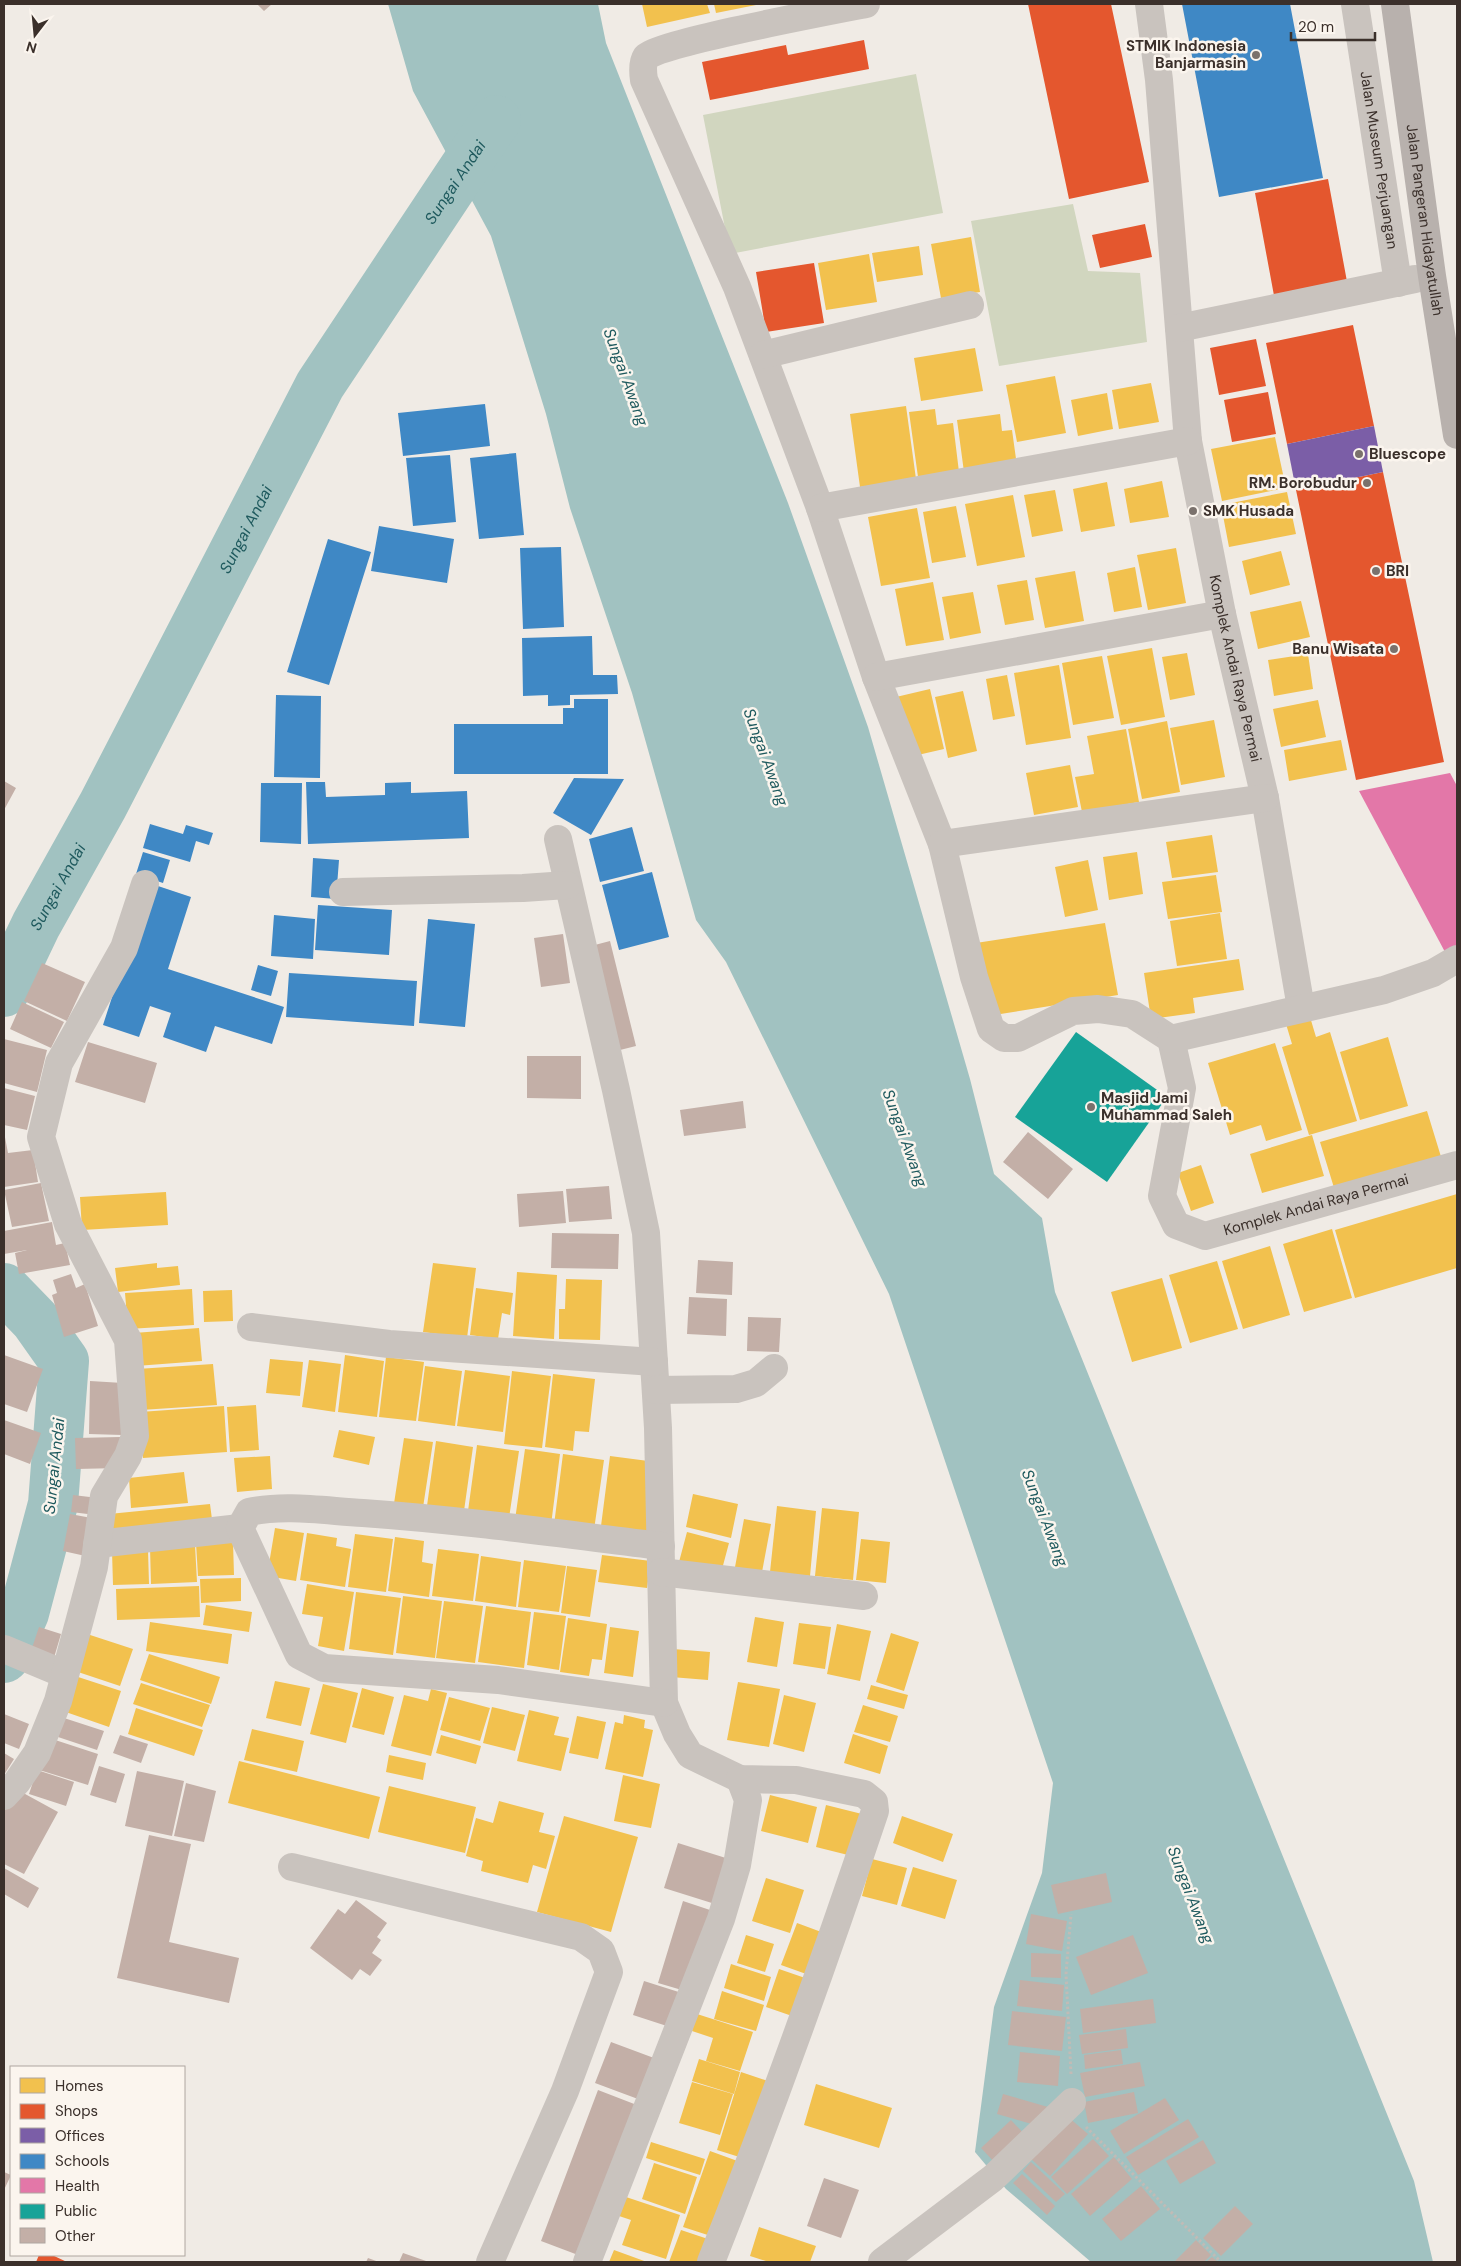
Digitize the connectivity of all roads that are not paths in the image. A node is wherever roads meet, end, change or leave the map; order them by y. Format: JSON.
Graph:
{"nodes":[{"id":1,"x":866,"y":4,"type":"edge"},
{"id":2,"x":1149,"y":4,"type":"edge"},
{"id":3,"x":1355,"y":4,"type":"edge"},
{"id":4,"x":1395,"y":4,"type":"edge"},
{"id":5,"x":1432,"y":276,"type":"junction"},
{"id":6,"x":1398,"y":282,"type":"junction"},
{"id":7,"x":970,"y":305,"type":"dead end"},
{"id":8,"x":1179,"y":328,"type":"junction"},
{"id":9,"x":763,"y":355,"type":"junction"},
{"id":10,"x":1457,"y":434,"type":"edge"},
{"id":11,"x":1188,"y":441,"type":"junction"},
{"id":12,"x":820,"y":508,"type":"junction"},
{"id":13,"x":1222,"y":614,"type":"junction"},
{"id":14,"x":876,"y":677,"type":"junction"},
{"id":15,"x":1266,"y":798,"type":"junction"},
{"id":16,"x":558,"y":839,"type":"dead end"},
{"id":17,"x":942,"y":844,"type":"junction"},
{"id":18,"x":145,"y":884,"type":"dead end"},
{"id":19,"x":567,"y":885,"type":"junction"},
{"id":20,"x":343,"y":892,"type":"dead end"},
{"id":21,"x":1457,"y":959,"type":"edge"},
{"id":22,"x":1301,"y":1008,"type":"junction"},
{"id":23,"x":1171,"y":1039,"type":"junction"},
{"id":24,"x":1457,"y":1165,"type":"edge"},
{"id":25,"x":251,"y":1326,"type":"dead end"},
{"id":26,"x":654,"y":1362,"type":"junction"},
{"id":27,"x":774,"y":1368,"type":"dead end"},
{"id":28,"x":656,"y":1390,"type":"junction"},
{"id":29,"x":240,"y":1528,"type":"junction"},
{"id":30,"x":97,"y":1544,"type":"junction"},
{"id":31,"x":661,"y":1559,"type":"junction"},
{"id":32,"x":864,"y":1596,"type":"dead end"},
{"id":33,"x":4,"y":1649,"type":"edge"},
{"id":34,"x":57,"y":1672,"type":"junction"},
{"id":35,"x":664,"y":1703,"type":"junction"},
{"id":36,"x":740,"y":1779,"type":"junction"},
{"id":37,"x":4,"y":1796,"type":"edge"},
{"id":38,"x":292,"y":1867,"type":"dead end"},
{"id":39,"x":1072,"y":2102,"type":"road end"},
{"id":40,"x":490,"y":2262,"type":"edge"},
{"id":41,"x":587,"y":2262,"type":"edge"},
{"id":42,"x":711,"y":2262,"type":"edge"},
{"id":43,"x":882,"y":2262,"type":"edge"}],
"edges":[{"from":1,"to":9,"type":"street"},
{"from":2,"to":8,"type":"street","name":"Komplek Andai Raya Permai"},
{"from":3,"to":6,"type":"street","name":"Jalan Museum Perjuangan"},
{"from":4,"to":5,"type":"main road","name":"Jalan Pangeran Hidayatullah"},
{"from":5,"to":6,"type":"street"},
{"from":5,"to":10,"type":"main road","name":"Jalan Pangeran Hidayatullah"},
{"from":6,"to":8,"type":"street"},
{"from":7,"to":9,"type":"street"},
{"from":8,"to":11,"type":"street","name":"Komplek Andai Raya Permai"},
{"from":9,"to":12,"type":"street"},
{"from":11,"to":12,"type":"street"},
{"from":11,"to":13,"type":"street","name":"Komplek Andai Raya Permai"},
{"from":12,"to":14,"type":"street"},
{"from":13,"to":14,"type":"street"},
{"from":13,"to":15,"type":"street","name":"Komplek Andai Raya Permai"},
{"from":14,"to":17,"type":"street"},
{"from":15,"to":17,"type":"street"},
{"from":15,"to":22,"type":"street","name":"Komplek Andai Raya Permai"},
{"from":16,"to":19,"type":"street"},
{"from":17,"to":23,"type":"street"},
{"from":18,"to":30,"type":"street"},
{"from":19,"to":20,"type":"street"},
{"from":19,"to":26,"type":"street"},
{"from":21,"to":22,"type":"street"},
{"from":22,"to":23,"type":"street"},
{"from":23,"to":24,"type":"street","name":"Komplek Andai Raya Permai"},
{"from":25,"to":26,"type":"street"},
{"from":26,"to":28,"type":"street"},
{"from":27,"to":28,"type":"street"},
{"from":28,"to":31,"type":"street"},
{"from":29,"to":30,"type":"street"},
{"from":29,"to":31,"type":"street"},
{"from":29,"to":35,"type":"street"},
{"from":30,"to":34,"type":"street"},
{"from":31,"to":32,"type":"street"},
{"from":31,"to":35,"type":"street"},
{"from":33,"to":34,"type":"street"},
{"from":34,"to":37,"type":"street"},
{"from":35,"to":36,"type":"street"},
{"from":36,"to":41,"type":"street"},
{"from":36,"to":42,"type":"street"},
{"from":38,"to":40,"type":"street"},
{"from":39,"to":43,"type":"street"}]}
